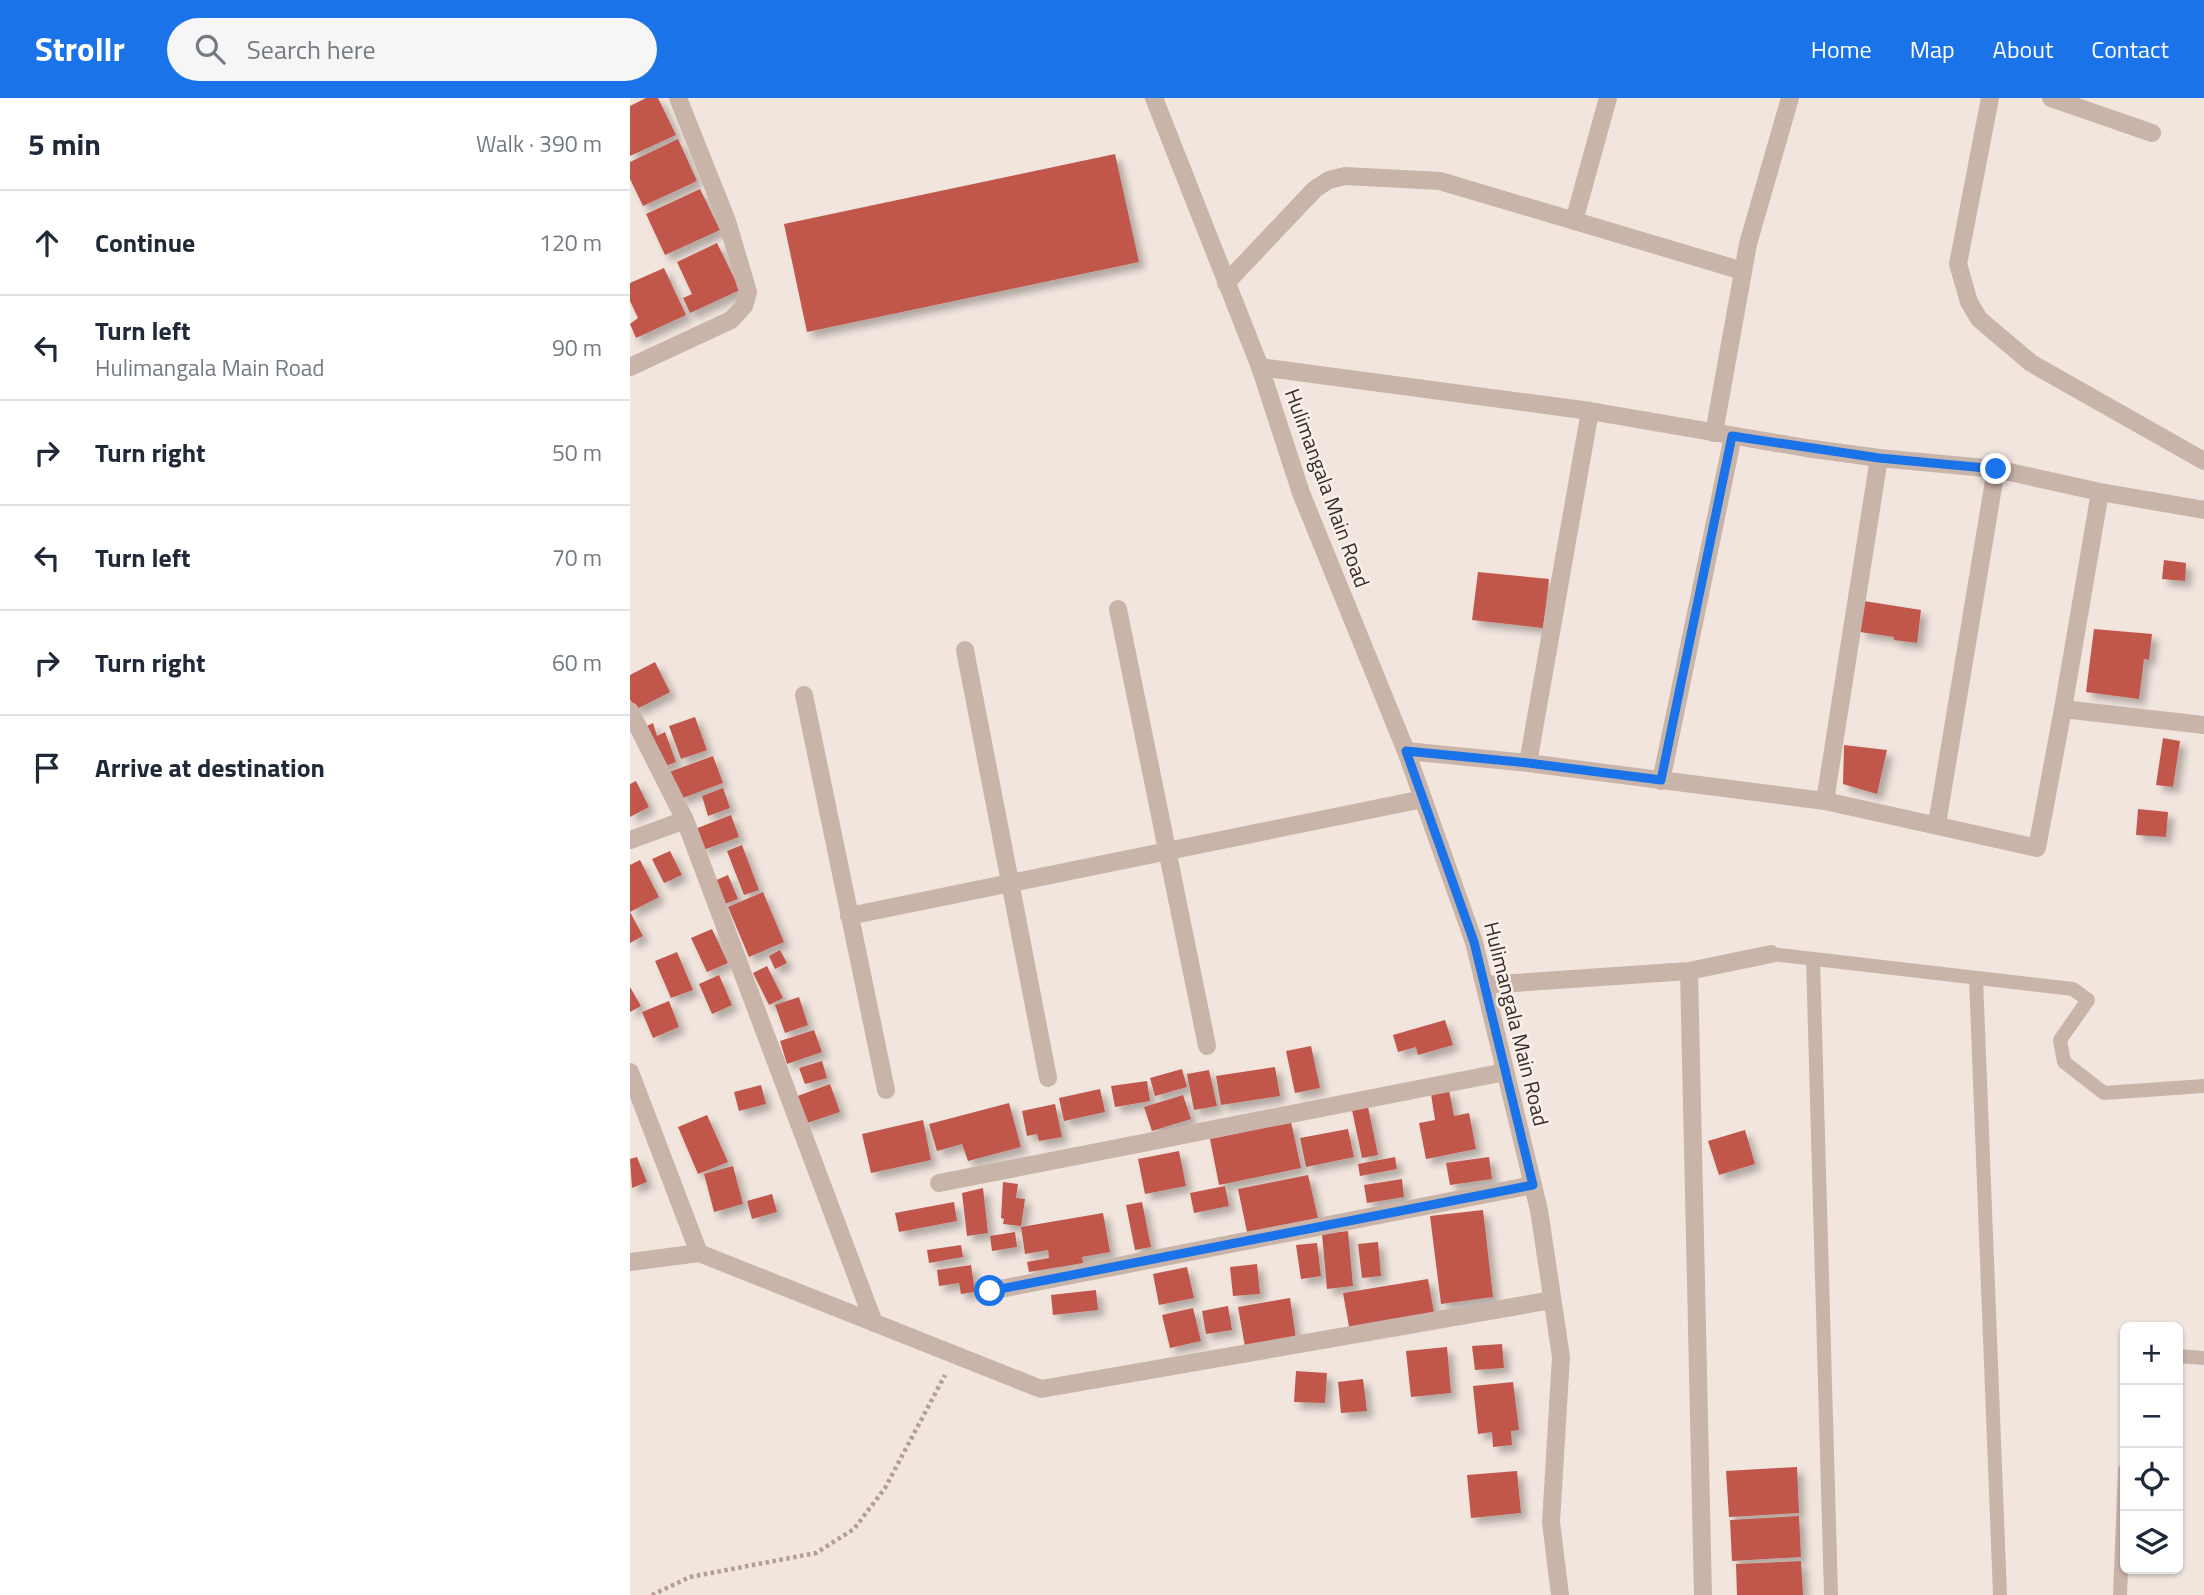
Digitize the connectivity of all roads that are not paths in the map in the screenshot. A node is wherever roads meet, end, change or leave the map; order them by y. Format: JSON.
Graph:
{"nodes":[{"id":1,"x":678,"y":98,"type":"edge"},
{"id":2,"x":1154,"y":98,"type":"edge"},
{"id":3,"x":1608,"y":98,"type":"edge"},
{"id":4,"x":1790,"y":98,"type":"edge"},
{"id":5,"x":1990,"y":98,"type":"edge"},
{"id":6,"x":2051,"y":98,"type":"edge"},
{"id":7,"x":2152,"y":133,"type":"dead end"},
{"id":8,"x":1574,"y":221,"type":"junction"},
{"id":9,"x":1743,"y":271,"type":"junction"},
{"id":10,"x":1226,"y":283,"type":"junction"},
{"id":11,"x":630,"y":367,"type":"edge"},
{"id":12,"x":1260,"y":368,"type":"junction"},
{"id":13,"x":1590,"y":411,"type":"junction"},
{"id":14,"x":1714,"y":433,"type":"junction"},
{"id":15,"x":1732,"y":436,"type":"junction"},
{"id":16,"x":1879,"y":458,"type":"junction"},
{"id":17,"x":2204,"y":461,"type":"edge"},
{"id":18,"x":1996,"y":469,"type":"junction"},
{"id":19,"x":2100,"y":492,"type":"junction"},
{"id":20,"x":2204,"y":510,"type":"edge"},
{"id":21,"x":1118,"y":609,"type":"dead end"},
{"id":22,"x":965,"y":650,"type":"dead end"},
{"id":23,"x":804,"y":695,"type":"dead end"},
{"id":24,"x":2063,"y":709,"type":"junction"},
{"id":25,"x":630,"y":711,"type":"edge"},
{"id":26,"x":2204,"y":725,"type":"edge"},
{"id":27,"x":1406,"y":751,"type":"junction"},
{"id":28,"x":1528,"y":763,"type":"junction"},
{"id":29,"x":1661,"y":780,"type":"junction"},
{"id":30,"x":1423,"y":799,"type":"junction"},
{"id":31,"x":1825,"y":801,"type":"junction"},
{"id":32,"x":685,"y":820,"type":"junction"},
{"id":33,"x":1937,"y":824,"type":"junction"},
{"id":34,"x":630,"y":840,"type":"edge"},
{"id":35,"x":1168,"y":851,"type":"junction"},
{"id":36,"x":1011,"y":883,"type":"junction"},
{"id":37,"x":849,"y":916,"type":"junction"},
{"id":38,"x":1771,"y":954,"type":"joint"},
{"id":39,"x":1813,"y":959,"type":"junction"},
{"id":40,"x":1689,"y":971,"type":"junction"},
{"id":41,"x":1976,"y":978,"type":"junction"},
{"id":42,"x":1485,"y":985,"type":"junction"},
{"id":43,"x":1207,"y":1046,"type":"dead end"},
{"id":44,"x":630,"y":1072,"type":"edge"},
{"id":45,"x":1505,"y":1072,"type":"junction"},
{"id":46,"x":1048,"y":1078,"type":"dead end"},
{"id":47,"x":2204,"y":1086,"type":"edge"},
{"id":48,"x":886,"y":1090,"type":"dead end"},
{"id":49,"x":939,"y":1183,"type":"dead end"},
{"id":50,"x":1533,"y":1185,"type":"junction"},
{"id":51,"x":699,"y":1253,"type":"junction"},
{"id":52,"x":630,"y":1262,"type":"edge"},
{"id":53,"x":990,"y":1291,"type":"dead end"},
{"id":54,"x":1552,"y":1300,"type":"junction"},
{"id":55,"x":874,"y":1322,"type":"junction"},
{"id":56,"x":2183,"y":1356,"type":"edge"},
{"id":57,"x":2204,"y":1358,"type":"edge"},
{"id":58,"x":2123,"y":1511,"type":"edge"},
{"id":59,"x":1560,"y":1595,"type":"edge"},
{"id":60,"x":1703,"y":1595,"type":"edge"},
{"id":61,"x":1831,"y":1595,"type":"edge"},
{"id":62,"x":2000,"y":1595,"type":"edge"},
{"id":63,"x":2120,"y":1595,"type":"edge"}],
"edges":[{"from":1,"to":11,"type":"street"},
{"from":2,"to":10,"type":"street","name":"Hulimangala Main Road"},
{"from":3,"to":8,"type":"street"},
{"from":4,"to":9,"type":"street"},
{"from":5,"to":17,"type":"street"},
{"from":6,"to":7,"type":"street"},
{"from":8,"to":9,"type":"street"},
{"from":8,"to":10,"type":"street"},
{"from":9,"to":14,"type":"street"},
{"from":10,"to":12,"type":"street","name":"Hulimangala Main Road"},
{"from":12,"to":13,"type":"street"},
{"from":12,"to":27,"type":"street","name":"Hulimangala Main Road"},
{"from":13,"to":14,"type":"street"},
{"from":13,"to":28,"type":"street"},
{"from":14,"to":15,"type":"street"},
{"from":15,"to":16,"type":"street"},
{"from":15,"to":29,"type":"street"},
{"from":16,"to":18,"type":"street"},
{"from":16,"to":31,"type":"street"},
{"from":18,"to":19,"type":"street"},
{"from":18,"to":33,"type":"street"},
{"from":19,"to":20,"type":"street"},
{"from":19,"to":24,"type":"street"},
{"from":21,"to":35,"type":"street"},
{"from":22,"to":36,"type":"street"},
{"from":23,"to":37,"type":"street"},
{"from":24,"to":26,"type":"street"},
{"from":24,"to":33,"type":"street"},
{"from":25,"to":32,"type":"street"},
{"from":27,"to":28,"type":"street"},
{"from":27,"to":30,"type":"street","name":"Hulimangala Main Road"},
{"from":28,"to":29,"type":"street"},
{"from":29,"to":31,"type":"street"},
{"from":30,"to":35,"type":"street"},
{"from":30,"to":42,"type":"street","name":"Hulimangala Main Road"},
{"from":31,"to":33,"type":"street"},
{"from":32,"to":34,"type":"street"},
{"from":32,"to":55,"type":"street"},
{"from":35,"to":36,"type":"street"},
{"from":35,"to":43,"type":"street"},
{"from":36,"to":37,"type":"street"},
{"from":36,"to":46,"type":"street"},
{"from":37,"to":48,"type":"street"},
{"from":38,"to":39,"type":"lane"},
{"from":38,"to":40,"type":"street"},
{"from":39,"to":41,"type":"lane"},
{"from":39,"to":61,"type":"lane"},
{"from":40,"to":42,"type":"street"},
{"from":40,"to":60,"type":"street"},
{"from":41,"to":47,"type":"lane"},
{"from":41,"to":62,"type":"lane"},
{"from":42,"to":45,"type":"street","name":"Hulimangala Main Road"},
{"from":44,"to":51,"type":"street"},
{"from":45,"to":49,"type":"street"},
{"from":45,"to":50,"type":"street","name":"Hulimangala Main Road"},
{"from":50,"to":53,"type":"street"},
{"from":50,"to":54,"type":"street","name":"Hulimangala Main Road"},
{"from":51,"to":52,"type":"street"},
{"from":51,"to":55,"type":"street"},
{"from":54,"to":55,"type":"street"},
{"from":54,"to":59,"type":"street","name":"Hulimangala Main Road"},
{"from":56,"to":57,"type":"lane"},
{"from":58,"to":63,"type":"lane"}]}
